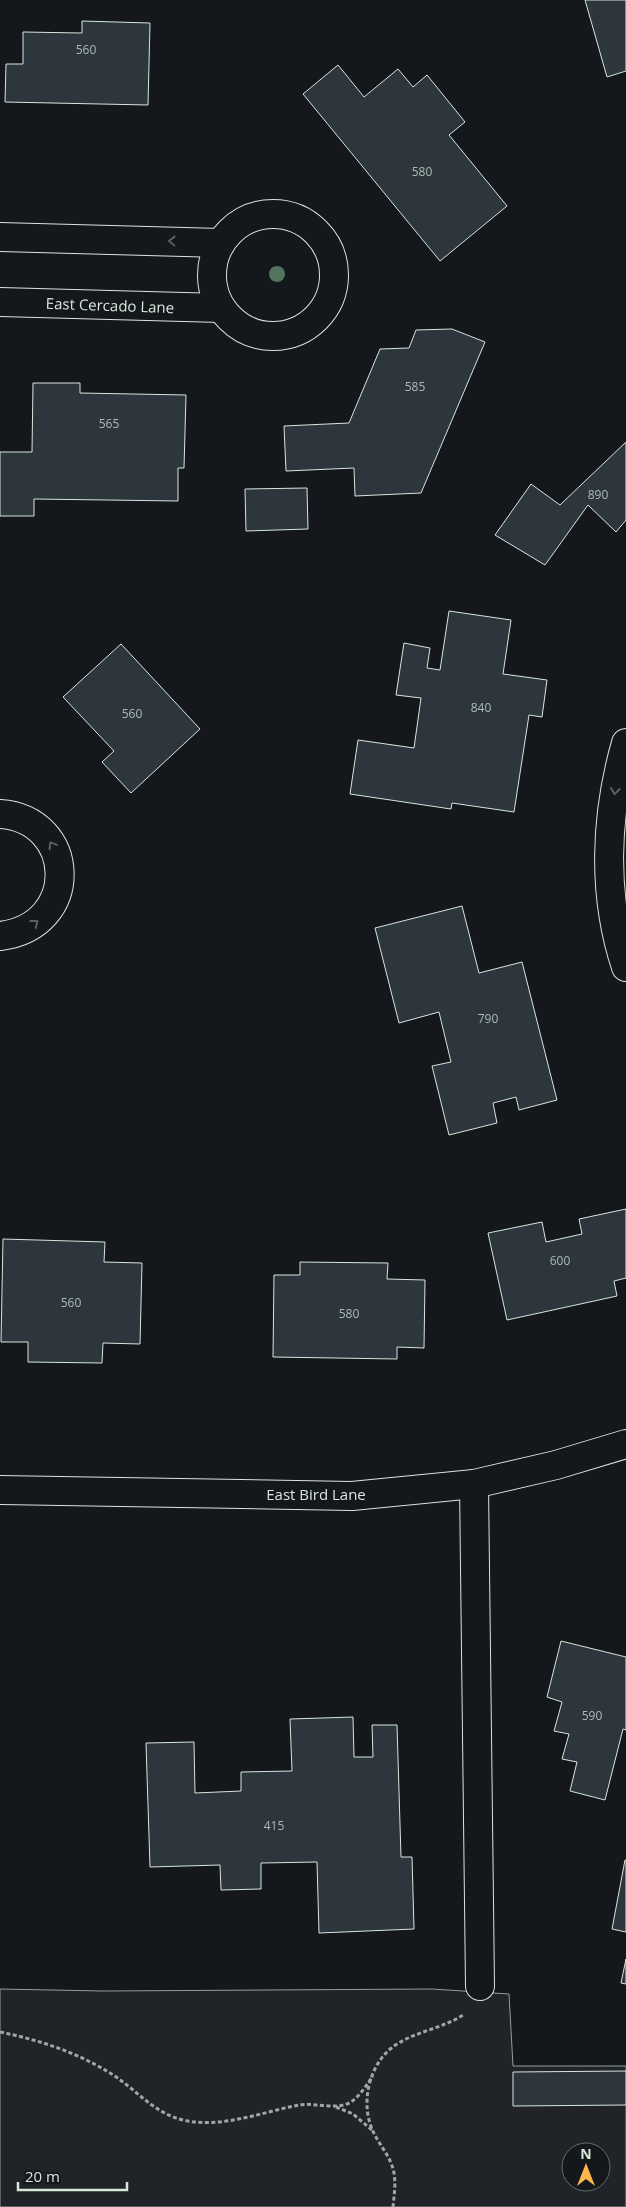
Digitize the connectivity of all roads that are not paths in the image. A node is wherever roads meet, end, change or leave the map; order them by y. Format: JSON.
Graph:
{"nodes":[{"id":1,"x":0,"y":237,"type":"edge"},
{"id":2,"x":221,"y":243,"type":"junction"},
{"id":3,"x":0,"y":302,"type":"edge"},
{"id":4,"x":221,"y":308,"type":"junction"},
{"id":5,"x":626,"y":743,"type":"edge"},
{"id":6,"x":0,"y":814,"type":"edge"},
{"id":7,"x":618,"y":866,"type":"edge"},
{"id":8,"x":0,"y":936,"type":"edge"},
{"id":9,"x":626,"y":967,"type":"edge"},
{"id":10,"x":626,"y":1444,"type":"edge"},
{"id":11,"x":474,"y":1484,"type":"junction"},
{"id":12,"x":0,"y":1490,"type":"edge"},
{"id":13,"x":480,"y":1986,"type":"road end"}],
"edges":[{"from":2,"to":1,"type":"street","one_way":true},
{"from":2,"to":4,"type":"street"},
{"from":2,"to":4,"type":"street"},
{"from":3,"to":4,"type":"street","name":"East Cercado Lane"},
{"from":5,"to":7,"type":"street","one_way":true},
{"from":8,"to":6,"type":"street","one_way":true},
{"from":7,"to":9,"type":"street"},
{"from":10,"to":11,"type":"street","name":"East Bird Lane"},
{"from":11,"to":12,"type":"street","name":"East Bird Lane"},
{"from":11,"to":13,"type":"street"}]}
